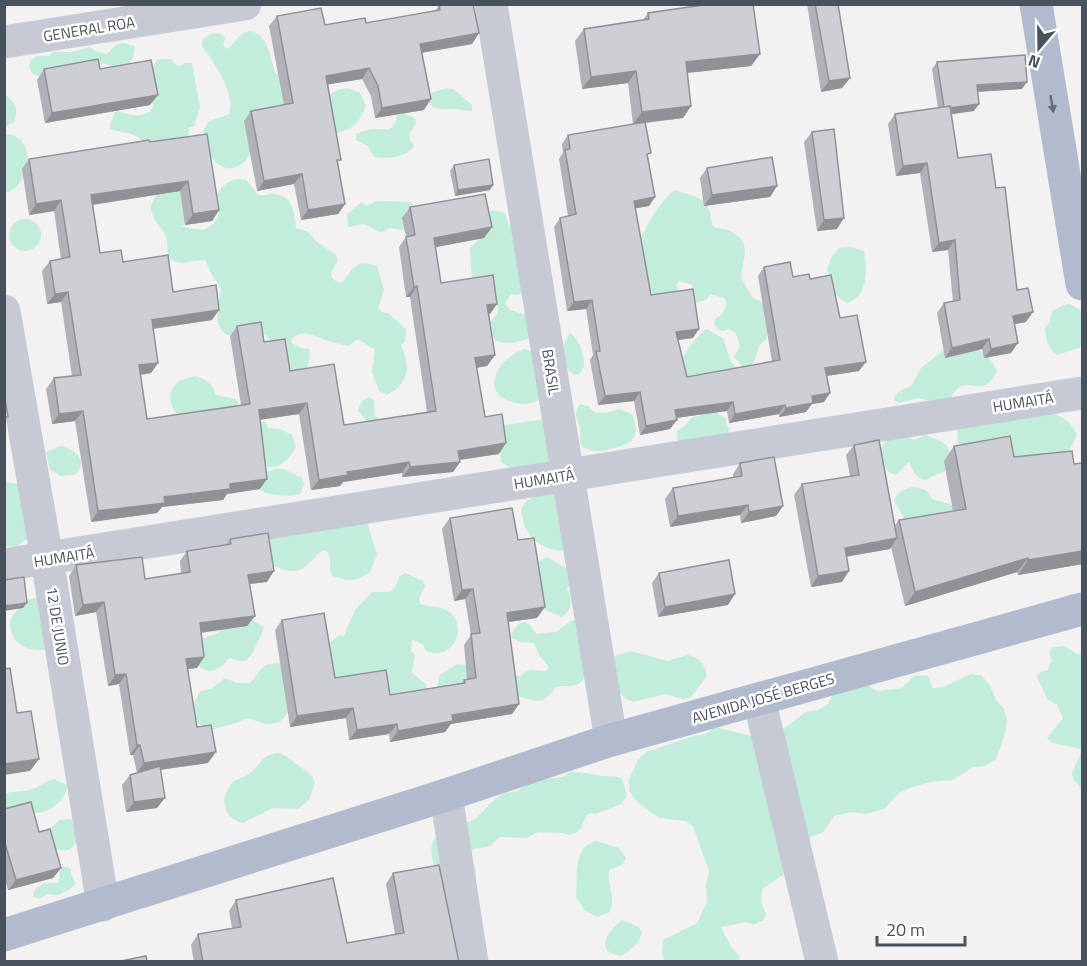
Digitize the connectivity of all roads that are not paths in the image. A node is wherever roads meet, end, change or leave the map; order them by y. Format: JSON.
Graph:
{"nodes":[{"id":1,"x":245,"y":4,"type":"edge"},
{"id":2,"x":491,"y":4,"type":"edge"},
{"id":3,"x":1036,"y":4,"type":"edge"},
{"id":4,"x":4,"y":42,"type":"edge"},
{"id":5,"x":1083,"y":284,"type":"edge"},
{"id":6,"x":4,"y":311,"type":"edge"},
{"id":7,"x":1083,"y":393,"type":"edge"},
{"id":8,"x":568,"y":476,"type":"junction"},
{"id":9,"x":47,"y":560,"type":"junction"},
{"id":10,"x":4,"y":566,"type":"edge"},
{"id":11,"x":1081,"y":616,"type":"edge"},
{"id":12,"x":759,"y":699,"type":"junction"},
{"id":13,"x":610,"y":740,"type":"junction"},
{"id":14,"x":446,"y":795,"type":"junction"},
{"id":15,"x":103,"y":905,"type":"junction"},
{"id":16,"x":4,"y":935,"type":"edge"},
{"id":17,"x":472,"y":962,"type":"edge"},
{"id":18,"x":822,"y":962,"type":"edge"}],
"edges":[{"from":1,"to":4,"type":"street","name":"GENERAL ROA"},
{"from":2,"to":8,"type":"street","name":"BRASIL"},
{"from":3,"to":5,"type":"main road","one_way":true},
{"from":6,"to":9,"type":"street","name":"12 DE JUNIO"},
{"from":7,"to":8,"type":"street","name":"HUMAITÁ"},
{"from":8,"to":9,"type":"street","name":"HUMAITÁ"},
{"from":8,"to":13,"type":"street","name":"BRASIL"},
{"from":9,"to":10,"type":"street","name":"HUMAITÁ"},
{"from":9,"to":15,"type":"street","name":"12 DE JUNIO"},
{"from":11,"to":12,"type":"main road","name":"AVENIDA JOSÉ BERGES"},
{"from":12,"to":13,"type":"main road","name":"AVENIDA JOSÉ BERGES"},
{"from":12,"to":18,"type":"street"},
{"from":13,"to":14,"type":"main road","name":"AVENIDA JOSÉ BERGES"},
{"from":14,"to":15,"type":"main road","name":"AVENIDA JOSÉ BERGES"},
{"from":14,"to":17,"type":"street"},
{"from":15,"to":16,"type":"main road","name":"AVENIDA JOSÉ BERGES"}]}
